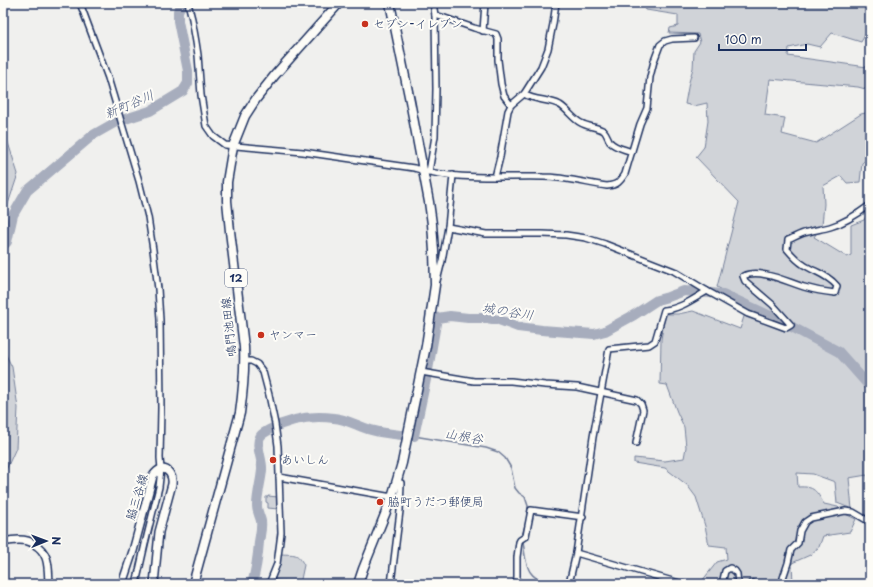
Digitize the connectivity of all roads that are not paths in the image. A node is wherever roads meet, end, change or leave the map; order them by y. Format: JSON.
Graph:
{"nodes":[{"id":1,"x":80,"y":3,"type":"edge"},
{"id":2,"x":339,"y":3,"type":"edge"},
{"id":3,"x":390,"y":3,"type":"edge"},
{"id":4,"x":433,"y":3,"type":"edge"},
{"id":5,"x":485,"y":3,"type":"edge"},
{"id":6,"x":556,"y":3,"type":"edge"},
{"id":7,"x":188,"y":4,"type":"edge"},
{"id":8,"x":435,"y":15,"type":"junction"},
{"id":9,"x":483,"y":31,"type":"junction"},
{"id":10,"x":694,"y":38,"type":"dead end"},
{"id":11,"x":524,"y":94,"type":"junction"},
{"id":12,"x":511,"y":105,"type":"junction"},
{"id":13,"x":233,"y":146,"type":"junction"},
{"id":14,"x":632,"y":152,"type":"junction"},
{"id":15,"x":426,"y":171,"type":"junction"},
{"id":16,"x":453,"y":175,"type":"junction"},
{"id":17,"x":495,"y":177,"type":"junction"},
{"id":18,"x":870,"y":205,"type":"edge"},
{"id":19,"x":448,"y":227,"type":"junction"},
{"id":20,"x":435,"y":285,"type":"junction"},
{"id":21,"x":707,"y":291,"type":"junction"},
{"id":22,"x":245,"y":361,"type":"junction"},
{"id":23,"x":421,"y":372,"type":"junction"},
{"id":24,"x":601,"y":393,"type":"junction"},
{"id":25,"x":636,"y":443,"type":"dead end"},
{"id":26,"x":161,"y":469,"type":"junction"},
{"id":27,"x":279,"y":477,"type":"junction"},
{"id":28,"x":397,"y":482,"type":"junction"},
{"id":29,"x":392,"y":497,"type":"junction"},
{"id":30,"x":583,"y":516,"type":"junction"},
{"id":31,"x":870,"y":522,"type":"edge"},
{"id":32,"x":3,"y":542,"type":"edge"},
{"id":33,"x":576,"y":554,"type":"junction"},
{"id":34,"x":668,"y":582,"type":"edge"},
{"id":35,"x":49,"y":584,"type":"edge"},
{"id":36,"x":122,"y":584,"type":"edge"},
{"id":37,"x":136,"y":584,"type":"edge"},
{"id":38,"x":154,"y":584,"type":"edge"},
{"id":39,"x":193,"y":584,"type":"edge"},
{"id":40,"x":269,"y":584,"type":"edge"},
{"id":41,"x":358,"y":584,"type":"edge"},
{"id":42,"x":391,"y":584,"type":"edge"},
{"id":43,"x":516,"y":584,"type":"edge"},
{"id":44,"x":569,"y":584,"type":"edge"},
{"id":45,"x":683,"y":584,"type":"edge"},
{"id":46,"x":722,"y":584,"type":"edge"},
{"id":47,"x":738,"y":584,"type":"edge"},
{"id":48,"x":750,"y":584,"type":"edge"},
{"id":49,"x":754,"y":584,"type":"edge"},
{"id":50,"x":783,"y":584,"type":"edge"}],
"edges":[{"from":1,"to":26,"type":"street"},
{"from":2,"to":13,"type":"main road","name":"鳴門池田線","number":"12"},
{"from":3,"to":15,"type":"main road"},
{"from":4,"to":8,"type":"street"},
{"from":5,"to":9,"type":"street"},
{"from":6,"to":11,"type":"street"},
{"from":7,"to":13,"type":"street"},
{"from":8,"to":9,"type":"street"},
{"from":8,"to":15,"type":"street"},
{"from":9,"to":12,"type":"street"},
{"from":10,"to":14,"type":"street"},
{"from":11,"to":12,"type":"street"},
{"from":11,"to":14,"type":"street"},
{"from":12,"to":17,"type":"street"},
{"from":13,"to":15,"type":"street"},
{"from":13,"to":22,"type":"main road","name":"鳴門池田線","number":"12"},
{"from":14,"to":17,"type":"street"},
{"from":15,"to":16,"type":"street"},
{"from":15,"to":20,"type":"main road"},
{"from":16,"to":17,"type":"street"},
{"from":16,"to":19,"type":"street"},
{"from":18,"to":21,"type":"street"},
{"from":19,"to":20,"type":"street"},
{"from":19,"to":21,"type":"street"},
{"from":20,"to":23,"type":"main road"},
{"from":21,"to":24,"type":"street"},
{"from":22,"to":27,"type":"street"},
{"from":22,"to":39,"type":"main road","name":"鳴門池田線","number":"12"},
{"from":23,"to":24,"type":"street"},
{"from":23,"to":28,"type":"main road"},
{"from":24,"to":25,"type":"street"},
{"from":24,"to":30,"type":"street"},
{"from":26,"to":36,"type":"main road","name":"脇三谷線"},
{"from":26,"to":37,"type":"street"},
{"from":26,"to":38,"type":"main road","name":"脇三谷線"},
{"from":27,"to":29,"type":"street"},
{"from":27,"to":40,"type":"street"},
{"from":28,"to":29,"type":"main road"},
{"from":28,"to":42,"type":"street"},
{"from":29,"to":41,"type":"main road"},
{"from":30,"to":33,"type":"street"},
{"from":30,"to":43,"type":"street"},
{"from":31,"to":50,"type":"street"},
{"from":32,"to":35,"type":"main road"},
{"from":33,"to":34,"type":"street"},
{"from":33,"to":44,"type":"street"},
{"from":34,"to":45,"type":"street"},
{"from":46,"to":47,"type":"street"},
{"from":48,"to":49,"type":"street"}]}
